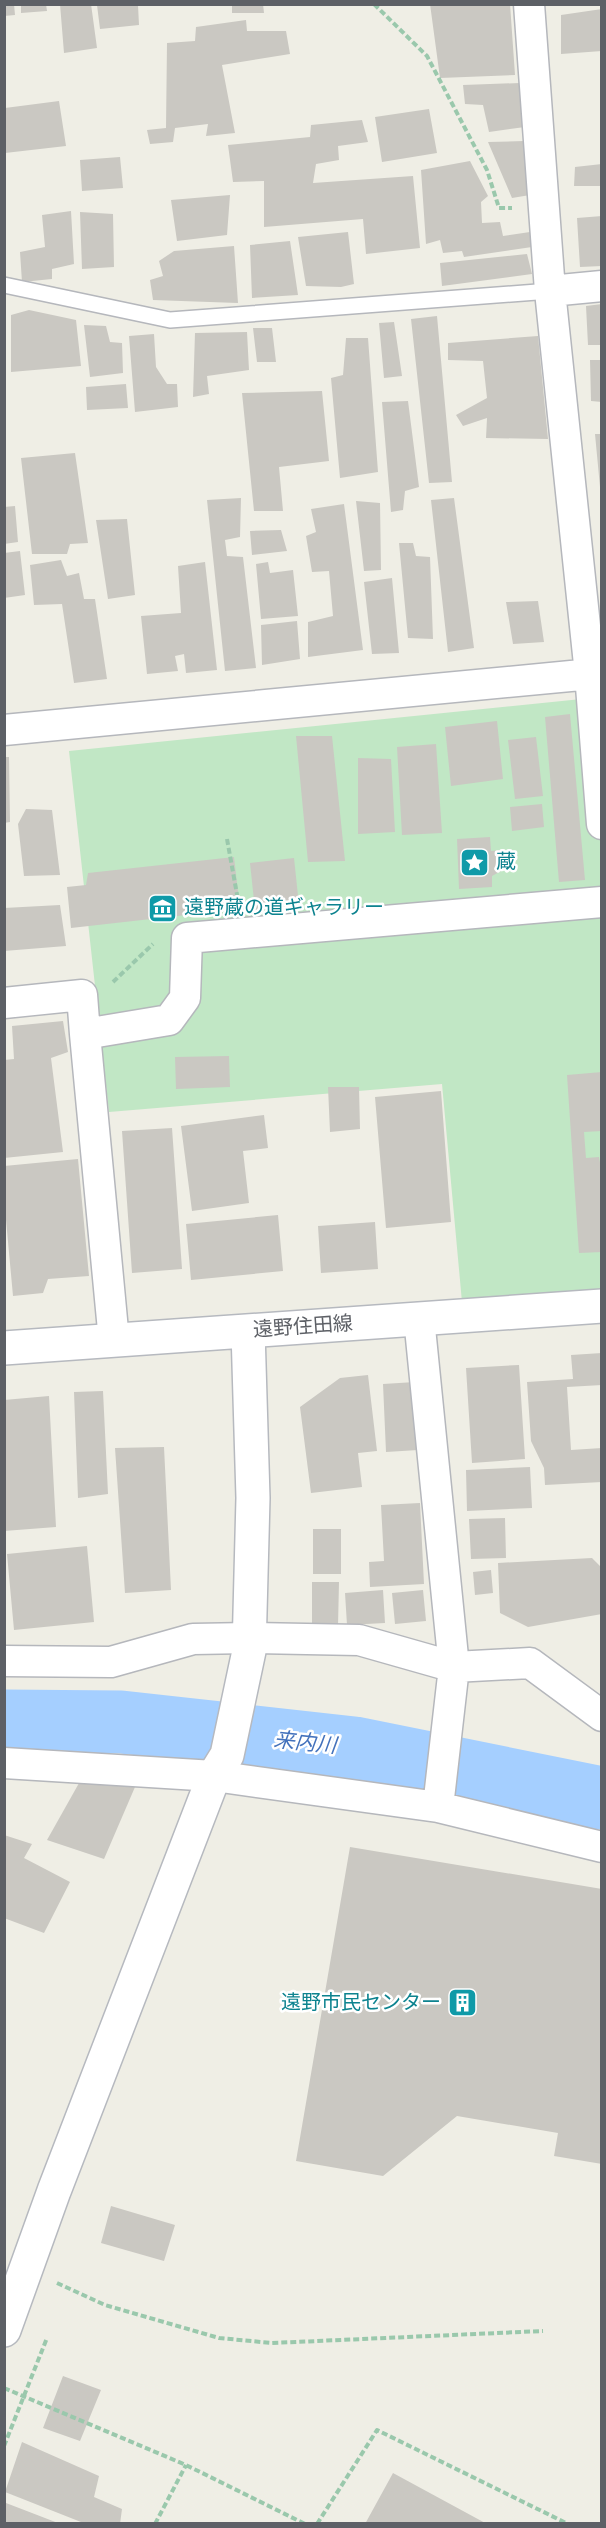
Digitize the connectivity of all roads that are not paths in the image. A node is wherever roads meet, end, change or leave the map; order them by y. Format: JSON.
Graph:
{"nodes":[{"id":1,"x":529,"y":4,"type":"edge"},
{"id":2,"x":4,"y":285,"type":"edge"},
{"id":3,"x":602,"y":286,"type":"edge"},
{"id":4,"x":550,"y":291,"type":"junction"},
{"id":5,"x":596,"y":673,"type":"edge"},
{"id":6,"x":4,"y":730,"type":"edge"},
{"id":7,"x":602,"y":824,"type":"edge"},
{"id":8,"x":602,"y":902,"type":"edge"},
{"id":9,"x":4,"y":1003,"type":"edge"},
{"id":10,"x":85,"y":1034,"type":"junction"},
{"id":11,"x":602,"y":1305,"type":"edge"},
{"id":12,"x":419,"y":1318,"type":"junction"},
{"id":13,"x":248,"y":1331,"type":"junction"},
{"id":14,"x":114,"y":1341,"type":"junction"},
{"id":15,"x":4,"y":1348,"type":"edge"},
{"id":16,"x":249,"y":1644,"type":"junction"},
{"id":17,"x":4,"y":1661,"type":"edge"},
{"id":18,"x":454,"y":1667,"type":"junction"},
{"id":19,"x":602,"y":1716,"type":"edge"},
{"id":20,"x":4,"y":1763,"type":"edge"},
{"id":21,"x":221,"y":1766,"type":"junction"},
{"id":22,"x":438,"y":1808,"type":"junction"},
{"id":23,"x":602,"y":1847,"type":"edge"},
{"id":24,"x":4,"y":2330,"type":"edge"}],
"edges":[{"from":1,"to":4,"type":"street"},
{"from":2,"to":4,"type":"lane"},
{"from":3,"to":4,"type":"street"},
{"from":4,"to":5,"type":"street"},
{"from":5,"to":6,"type":"street"},
{"from":5,"to":7,"type":"street"},
{"from":8,"to":10,"type":"street"},
{"from":9,"to":10,"type":"street"},
{"from":10,"to":14,"type":"street"},
{"from":11,"to":12,"type":"street","name":"遠野住田線"},
{"from":12,"to":13,"type":"street","name":"遠野住田線"},
{"from":12,"to":18,"type":"street"},
{"from":13,"to":14,"type":"street","name":"遠野住田線"},
{"from":13,"to":16,"type":"street"},
{"from":14,"to":15,"type":"street","name":"遠野住田線"},
{"from":16,"to":17,"type":"street"},
{"from":16,"to":18,"type":"street"},
{"from":16,"to":21,"type":"street"},
{"from":18,"to":19,"type":"street"},
{"from":18,"to":22,"type":"street"},
{"from":20,"to":21,"type":"street"},
{"from":21,"to":22,"type":"street"},
{"from":21,"to":24,"type":"street"},
{"from":22,"to":23,"type":"street"}]}
